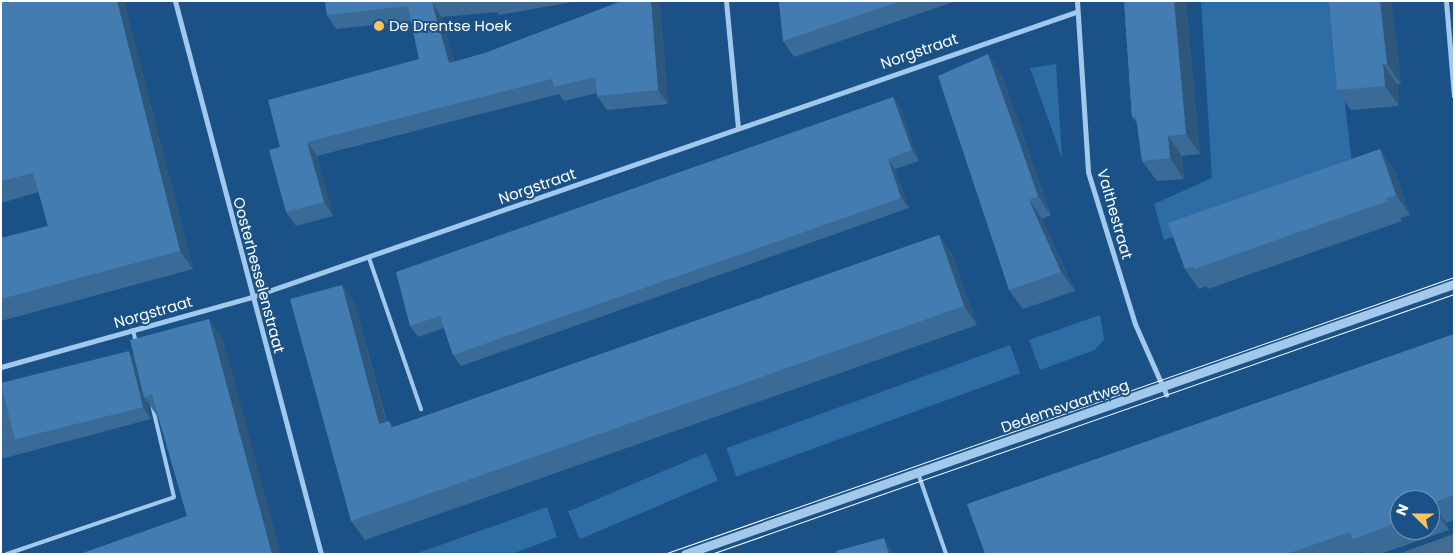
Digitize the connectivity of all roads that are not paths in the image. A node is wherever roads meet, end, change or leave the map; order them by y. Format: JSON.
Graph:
{"nodes":[{"id":1,"x":175,"y":1,"type":"edge"},
{"id":2,"x":726,"y":1,"type":"edge"},
{"id":3,"x":1077,"y":1,"type":"edge"},
{"id":4,"x":1446,"y":1,"type":"edge"},
{"id":5,"x":1076,"y":12,"type":"junction"},
{"id":6,"x":1454,"y":96,"type":"edge"},
{"id":7,"x":738,"y":128,"type":"junction"},
{"id":8,"x":368,"y":258,"type":"junction"},
{"id":9,"x":1454,"y":284,"type":"edge"},
{"id":10,"x":251,"y":297,"type":"junction"},
{"id":11,"x":133,"y":330,"type":"junction"},
{"id":12,"x":138,"y":349,"type":"edge"},
{"id":13,"x":1,"y":367,"type":"edge"},
{"id":14,"x":1164,"y":390,"type":"junction"},
{"id":15,"x":149,"y":395,"type":"edge"},
{"id":16,"x":421,"y":410,"type":"dead end"},
{"id":17,"x":917,"y":472,"type":"junction"},
{"id":18,"x":7,"y":554,"type":"edge"},
{"id":19,"x":321,"y":554,"type":"edge"},
{"id":20,"x":685,"y":554,"type":"edge"},
{"id":21,"x":946,"y":554,"type":"edge"}],
"edges":[{"from":1,"to":10,"type":"street","name":"Oosterhesselenstraat"},
{"from":2,"to":7,"type":"street"},
{"from":3,"to":5,"type":"street","name":"Valthestraat"},
{"from":4,"to":6,"type":"street"},
{"from":5,"to":7,"type":"street","name":"Norgstraat"},
{"from":5,"to":14,"type":"street","name":"Valthestraat"},
{"from":7,"to":8,"type":"street","name":"Norgstraat"},
{"from":8,"to":10,"type":"street","name":"Norgstraat"},
{"from":8,"to":16,"type":"lane"},
{"from":9,"to":14,"type":"street","name":"Dedemsvaartweg"},
{"from":10,"to":11,"type":"street","name":"Norgstraat"},
{"from":10,"to":19,"type":"street","name":"Oosterhesselenstraat"},
{"from":11,"to":12,"type":"lane"},
{"from":11,"to":13,"type":"street","name":"Norgstraat"},
{"from":14,"to":17,"type":"street","name":"Dedemsvaartweg"},
{"from":15,"to":18,"type":"lane"},
{"from":17,"to":20,"type":"street","name":"Dedemsvaartweg"},
{"from":17,"to":21,"type":"lane"}]}
